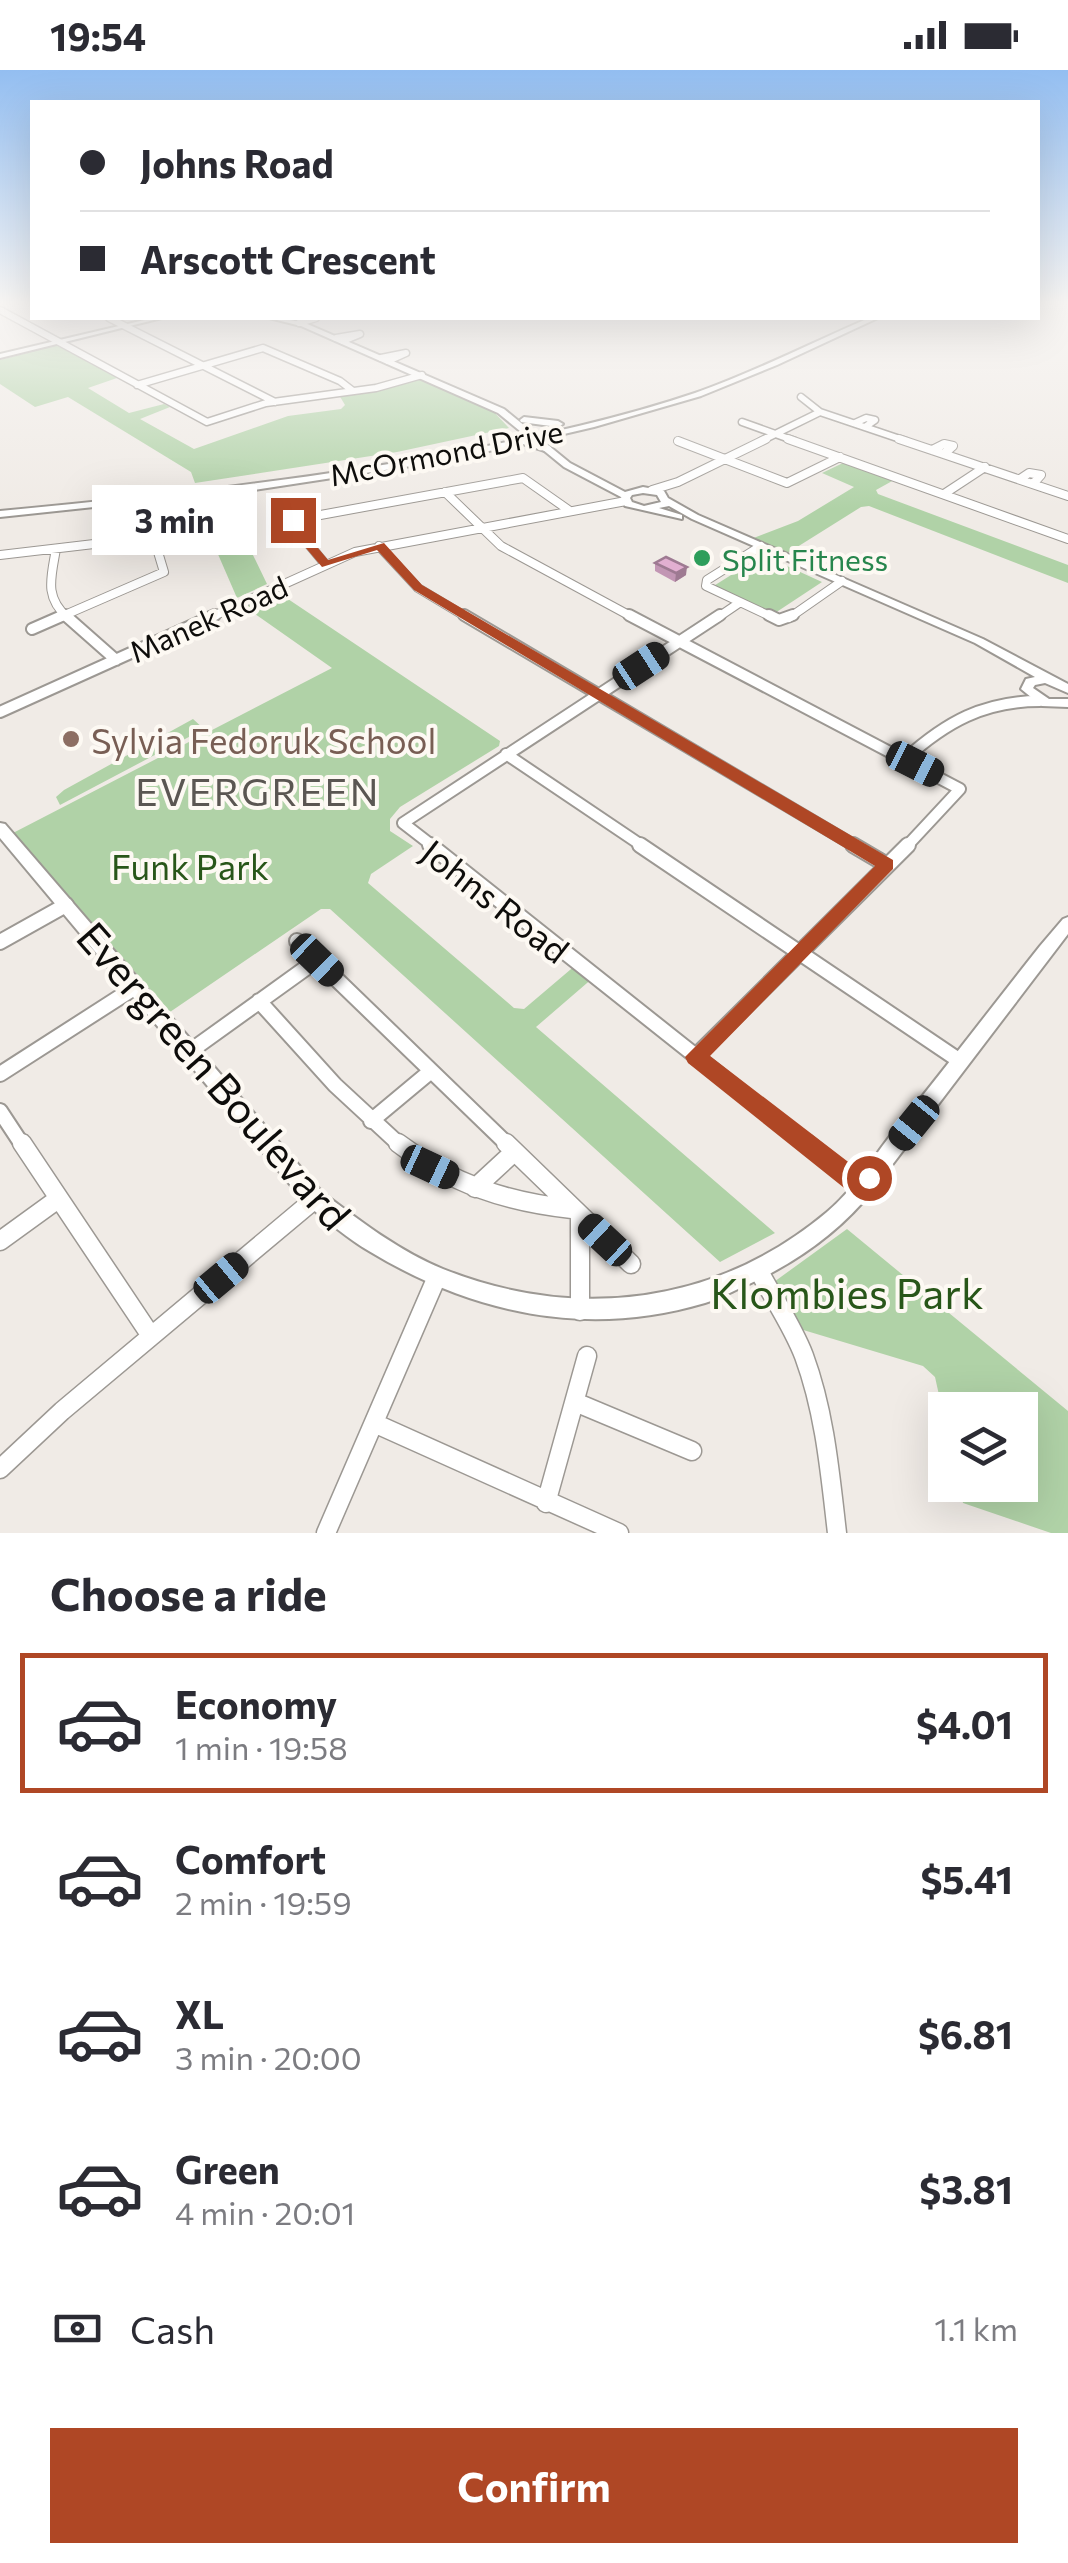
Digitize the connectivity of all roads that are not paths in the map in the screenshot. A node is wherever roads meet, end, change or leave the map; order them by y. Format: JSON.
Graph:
{"nodes":[{"id":1,"x":114,"y":372,"type":"edge"},
{"id":2,"x":178,"y":372,"type":"edge"},
{"id":3,"x":219,"y":372,"type":"edge"},
{"id":4,"x":321,"y":372,"type":"edge"},
{"id":5,"x":416,"y":372,"type":"edge"},
{"id":6,"x":740,"y":372,"type":"edge"},
{"id":7,"x":753,"y":372,"type":"edge"},
{"id":8,"x":422,"y":375,"type":"junction"},
{"id":9,"x":137,"y":385,"type":"junction"},
{"id":10,"x":353,"y":391,"type":"junction"},
{"id":11,"x":801,"y":397,"type":"dead end"},
{"id":12,"x":275,"y":402,"type":"junction"},
{"id":13,"x":820,"y":412,"type":"junction"},
{"id":14,"x":522,"y":422,"type":"junction"},
{"id":15,"x":742,"y":422,"type":"dead end"},
{"id":16,"x":572,"y":425,"type":"junction"},
{"id":17,"x":535,"y":433,"type":"junction"},
{"id":18,"x":774,"y":433,"type":"junction"},
{"id":19,"x":504,"y":440,"type":"junction"},
{"id":20,"x":678,"y":441,"type":"dead end"},
{"id":21,"x":552,"y":448,"type":"junction"},
{"id":22,"x":840,"y":457,"type":"junction"},
{"id":23,"x":724,"y":459,"type":"junction"},
{"id":24,"x":984,"y":468,"type":"junction"},
{"id":25,"x":678,"y":482,"type":"junction"},
{"id":26,"x":639,"y":490,"type":"junction"},
{"id":27,"x":652,"y":490,"type":"junction"},
{"id":28,"x":445,"y":492,"type":"junction"},
{"id":29,"x":944,"y":494,"type":"junction"},
{"id":30,"x":1068,"y":496,"type":"edge"},
{"id":31,"x":667,"y":499,"type":"junction"},
{"id":32,"x":628,"y":501,"type":"junction"},
{"id":33,"x":651,"y":509,"type":"junction"},
{"id":34,"x":0,"y":511,"type":"edge"},
{"id":35,"x":570,"y":511,"type":"junction"},
{"id":36,"x":480,"y":526,"type":"junction"},
{"id":37,"x":1068,"y":539,"type":"edge"},
{"id":38,"x":380,"y":546,"type":"junction"},
{"id":39,"x":758,"y":548,"type":"junction"},
{"id":40,"x":56,"y":549,"type":"junction"},
{"id":41,"x":0,"y":556,"type":"edge"},
{"id":42,"x":326,"y":564,"type":"junction"},
{"id":43,"x":839,"y":584,"type":"junction"},
{"id":44,"x":739,"y":603,"type":"junction"},
{"id":45,"x":63,"y":615,"type":"junction"},
{"id":46,"x":32,"y":628,"type":"dead end"},
{"id":47,"x":680,"y":641,"type":"junction"},
{"id":48,"x":116,"y":660,"type":"junction"},
{"id":49,"x":1060,"y":683,"type":"edge"},
{"id":50,"x":1028,"y":687,"type":"junction"},
{"id":51,"x":598,"y":694,"type":"junction"},
{"id":52,"x":1046,"y":703,"type":"junction"},
{"id":53,"x":1068,"y":703,"type":"edge"},
{"id":54,"x":1000,"y":704,"type":"junction"},
{"id":55,"x":0,"y":712,"type":"edge"},
{"id":56,"x":1068,"y":713,"type":"edge"},
{"id":57,"x":506,"y":754,"type":"junction"},
{"id":58,"x":905,"y":758,"type":"junction"},
{"id":59,"x":0,"y":828,"type":"edge"},
{"id":60,"x":887,"y":864,"type":"junction"},
{"id":61,"x":66,"y":904,"type":"junction"},
{"id":62,"x":1066,"y":930,"type":"edge"},
{"id":63,"x":297,"y":941,"type":"dead end"},
{"id":64,"x":0,"y":942,"type":"edge"},
{"id":65,"x":800,"y":953,"type":"junction"},
{"id":66,"x":317,"y":960,"type":"junction"},
{"id":67,"x":134,"y":988,"type":"junction"},
{"id":68,"x":259,"y":1001,"type":"junction"},
{"id":69,"x":189,"y":1052,"type":"junction"},
{"id":70,"x":696,"y":1057,"type":"junction"},
{"id":71,"x":960,"y":1062,"type":"junction"},
{"id":72,"x":431,"y":1072,"type":"junction"},
{"id":73,"x":0,"y":1074,"type":"edge"},
{"id":74,"x":0,"y":1112,"type":"edge"},
{"id":75,"x":371,"y":1121,"type":"junction"},
{"id":76,"x":514,"y":1152,"type":"junction"},
{"id":77,"x":862,"y":1187,"type":"junction"},
{"id":78,"x":475,"y":1188,"type":"junction"},
{"id":79,"x":58,"y":1199,"type":"junction"},
{"id":80,"x":314,"y":1199,"type":"junction"},
{"id":81,"x":576,"y":1213,"type":"junction"},
{"id":82,"x":0,"y":1241,"type":"edge"},
{"id":83,"x":630,"y":1264,"type":"dead end"},
{"id":84,"x":760,"y":1273,"type":"junction"},
{"id":85,"x":436,"y":1279,"type":"junction"},
{"id":86,"x":580,"y":1311,"type":"junction"},
{"id":87,"x":151,"y":1336,"type":"junction"},
{"id":88,"x":587,"y":1356,"type":"dead end"},
{"id":89,"x":576,"y":1402,"type":"junction"},
{"id":90,"x":374,"y":1423,"type":"junction"},
{"id":91,"x":692,"y":1451,"type":"dead end"},
{"id":92,"x":0,"y":1469,"type":"edge"},
{"id":93,"x":546,"y":1504,"type":"junction"},
{"id":94,"x":326,"y":1533,"type":"edge"},
{"id":95,"x":619,"y":1533,"type":"edge"},
{"id":96,"x":837,"y":1533,"type":"edge"}],
"edges":[{"from":1,"to":9,"type":"street"},
{"from":2,"to":9,"type":"street"},
{"from":3,"to":12,"type":"street"},
{"from":4,"to":10,"type":"street"},
{"from":5,"to":8,"type":"street"},
{"from":6,"to":16,"type":"main road","name":"McOrmond Drive"},
{"from":7,"to":16,"type":"main road","name":"McOrmond Drive"},
{"from":8,"to":10,"type":"street"},
{"from":8,"to":14,"type":"street"},
{"from":9,"to":12,"type":"street"},
{"from":10,"to":12,"type":"street"},
{"from":11,"to":13,"type":"street"},
{"from":13,"to":18,"type":"street"},
{"from":13,"to":24,"type":"street"},
{"from":14,"to":16,"type":"main road"},
{"from":14,"to":17,"type":"street"},
{"from":14,"to":19,"type":"main road"},
{"from":15,"to":18,"type":"street"},
{"from":16,"to":17,"type":"main road","name":"McOrmond Drive"},
{"from":16,"to":21,"type":"main road"},
{"from":17,"to":19,"type":"main road","name":"McOrmond Drive"},
{"from":17,"to":21,"type":"street"},
{"from":18,"to":22,"type":"street"},
{"from":18,"to":23,"type":"street"},
{"from":19,"to":21,"type":"main road"},
{"from":19,"to":34,"type":"main road","name":"McOrmond Drive"},
{"from":20,"to":23,"type":"street"},
{"from":21,"to":26,"type":"street"},
{"from":21,"to":32,"type":"street"},
{"from":22,"to":23,"type":"street"},
{"from":22,"to":29,"type":"street"},
{"from":23,"to":25,"type":"street"},
{"from":24,"to":29,"type":"street"},
{"from":24,"to":30,"type":"street"},
{"from":25,"to":27,"type":"street"},
{"from":25,"to":31,"type":"street"},
{"from":26,"to":27,"type":"street"},
{"from":26,"to":32,"type":"street"},
{"from":27,"to":31,"type":"street"},
{"from":28,"to":35,"type":"street"},
{"from":28,"to":36,"type":"street"},
{"from":28,"to":42,"type":"street"},
{"from":29,"to":37,"type":"street"},
{"from":31,"to":33,"type":"street"},
{"from":31,"to":39,"type":"street"},
{"from":32,"to":33,"type":"street"},
{"from":32,"to":35,"type":"street","name":"Manek Road"},
{"from":33,"to":39,"type":"street"},
{"from":35,"to":36,"type":"street","name":"Manek Road"},
{"from":36,"to":38,"type":"street","name":"Manek Road"},
{"from":36,"to":47,"type":"street"},
{"from":38,"to":42,"type":"street","name":"Manek Road"},
{"from":38,"to":51,"type":"street"},
{"from":39,"to":43,"type":"street"},
{"from":39,"to":44,"type":"street"},
{"from":40,"to":41,"type":"street"},
{"from":40,"to":45,"type":"street"},
{"from":40,"to":45,"type":"street"},
{"from":42,"to":48,"type":"street","name":"Manek Road"},
{"from":43,"to":44,"type":"street"},
{"from":43,"to":49,"type":"street"},
{"from":43,"to":50,"type":"street"},
{"from":44,"to":47,"type":"street","name":"Johns Road"},
{"from":45,"to":46,"type":"street"},
{"from":45,"to":48,"type":"street"},
{"from":47,"to":51,"type":"street","name":"Johns Road"},
{"from":47,"to":58,"type":"street"},
{"from":48,"to":55,"type":"street","name":"Manek Road"},
{"from":49,"to":50,"type":"street"},
{"from":50,"to":52,"type":"street"},
{"from":50,"to":54,"type":"street"},
{"from":51,"to":57,"type":"street","name":"Johns Road"},
{"from":51,"to":60,"type":"street"},
{"from":52,"to":53,"type":"street"},
{"from":52,"to":54,"type":"street"},
{"from":52,"to":56,"type":"street"},
{"from":54,"to":58,"type":"street"},
{"from":57,"to":65,"type":"street"},
{"from":57,"to":70,"type":"street","name":"Johns Road"},
{"from":58,"to":60,"type":"street"},
{"from":59,"to":61,"type":"street","name":"Evergreen Boulevard"},
{"from":60,"to":65,"type":"street"},
{"from":61,"to":64,"type":"street"},
{"from":61,"to":67,"type":"street","name":"Evergreen Boulevard"},
{"from":62,"to":71,"type":"street","name":"Evergreen Boulevard"},
{"from":63,"to":66,"type":"street"},
{"from":65,"to":70,"type":"street"},
{"from":65,"to":71,"type":"street"},
{"from":66,"to":68,"type":"street"},
{"from":66,"to":72,"type":"street"},
{"from":67,"to":69,"type":"street","name":"Evergreen Boulevard"},
{"from":67,"to":73,"type":"street"},
{"from":68,"to":69,"type":"street"},
{"from":68,"to":75,"type":"street"},
{"from":69,"to":80,"type":"street","name":"Evergreen Boulevard"},
{"from":70,"to":77,"type":"street","name":"Johns Road"},
{"from":71,"to":77,"type":"street","name":"Evergreen Boulevard"},
{"from":72,"to":75,"type":"street"},
{"from":72,"to":76,"type":"street"},
{"from":74,"to":79,"type":"street"},
{"from":75,"to":78,"type":"street"},
{"from":76,"to":78,"type":"street"},
{"from":76,"to":81,"type":"street"},
{"from":77,"to":84,"type":"street","name":"Evergreen Boulevard"},
{"from":78,"to":81,"type":"street"},
{"from":79,"to":82,"type":"street"},
{"from":79,"to":87,"type":"street"},
{"from":80,"to":85,"type":"street","name":"Evergreen Boulevard"},
{"from":80,"to":87,"type":"street"},
{"from":81,"to":83,"type":"street"},
{"from":81,"to":86,"type":"street"},
{"from":84,"to":86,"type":"street","name":"Evergreen Boulevard"},
{"from":84,"to":96,"type":"street"},
{"from":85,"to":86,"type":"street","name":"Evergreen Boulevard"},
{"from":85,"to":90,"type":"street"},
{"from":87,"to":92,"type":"street"},
{"from":88,"to":89,"type":"street"},
{"from":89,"to":91,"type":"street"},
{"from":89,"to":93,"type":"street"},
{"from":90,"to":93,"type":"street"},
{"from":90,"to":94,"type":"street"},
{"from":93,"to":95,"type":"street"}]}
